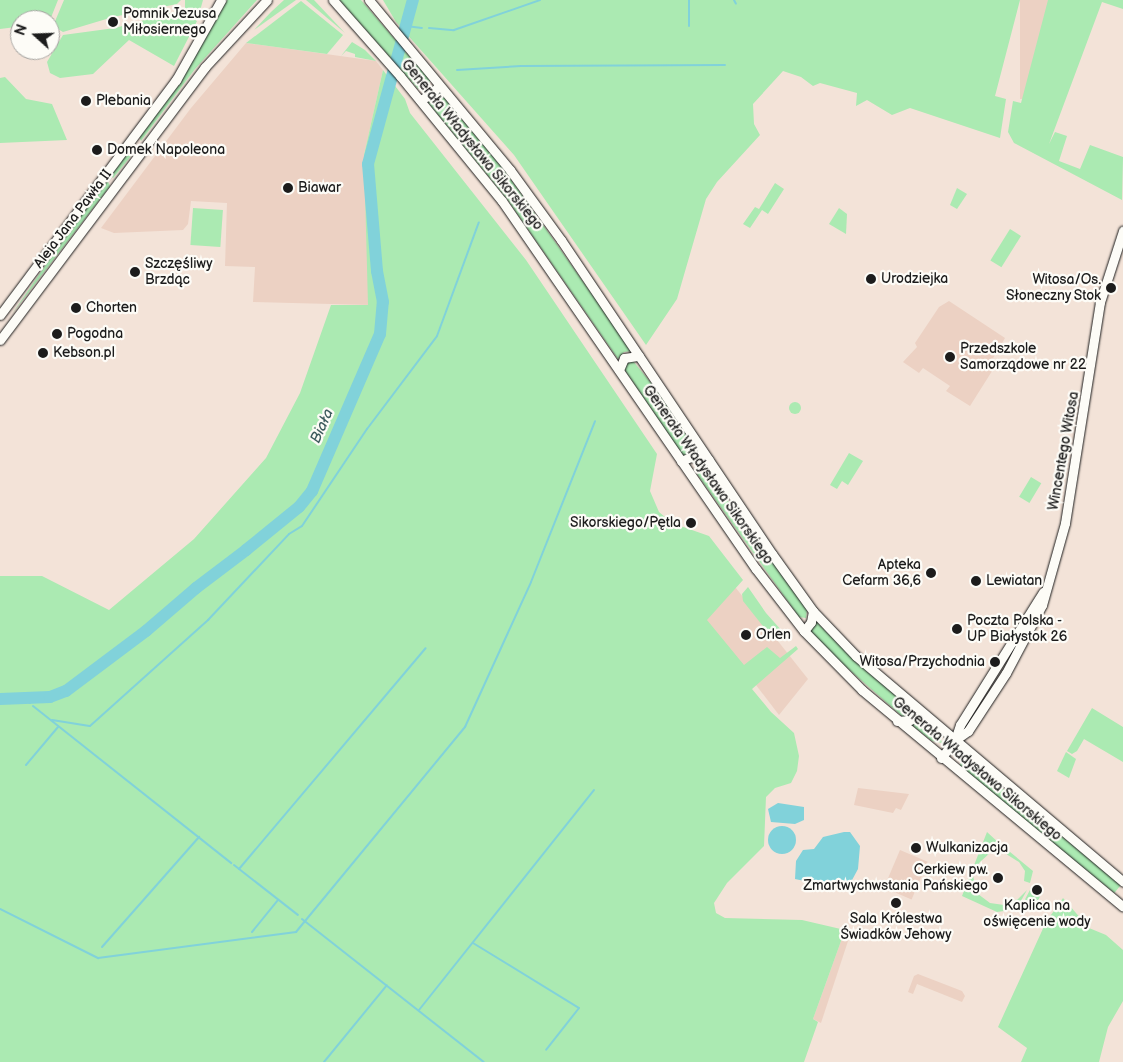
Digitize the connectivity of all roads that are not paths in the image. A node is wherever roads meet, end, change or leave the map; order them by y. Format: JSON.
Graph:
{"nodes":[{"id":1,"x":221,"y":0,"type":"edge"},
{"id":2,"x":267,"y":0,"type":"edge"},
{"id":3,"x":332,"y":0,"type":"edge"},
{"id":4,"x":370,"y":0,"type":"edge"},
{"id":5,"x":439,"y":85,"type":"junction"},
{"id":6,"x":420,"y":100,"type":"junction"},
{"id":7,"x":1123,"y":231,"type":"edge"},
{"id":8,"x":2,"y":313,"type":"edge"},
{"id":9,"x":15,"y":320,"type":"junction"},
{"id":10,"x":0,"y":340,"type":"edge"},
{"id":11,"x":639,"y":356,"type":"junction"},
{"id":12,"x":620,"y":370,"type":"junction"},
{"id":13,"x":709,"y":460,"type":"junction"},
{"id":14,"x":681,"y":461,"type":"junction"},
{"id":15,"x":813,"y":611,"type":"junction"},
{"id":16,"x":804,"y":631,"type":"junction"},
{"id":17,"x":917,"y":708,"type":"junction"},
{"id":18,"x":897,"y":720,"type":"junction"},
{"id":19,"x":955,"y":740,"type":"junction"},
{"id":20,"x":941,"y":758,"type":"junction"},
{"id":21,"x":1123,"y":882,"type":"edge"},
{"id":22,"x":1122,"y":904,"type":"edge"}],
"edges":[{"from":1,"to":8,"type":"main road","name":"Aleja Jana Pawła II"},
{"from":2,"to":9,"type":"main road","name":"Aleja Jana Pawła II"},
{"from":3,"to":6,"type":"main road","name":"Generała Władysława Sikorskiego"},
{"from":4,"to":5,"type":"main road","name":"Generała Władysława Sikorskiego"},
{"from":5,"to":6,"type":"main road"},
{"from":5,"to":11,"type":"main road","name":"Generała Władysława Sikorskiego"},
{"from":6,"to":12,"type":"main road","name":"Generała Władysława Sikorskiego"},
{"from":7,"to":19,"type":"main road","name":"Wincentego Witosa"},
{"from":8,"to":9,"type":"main road"},
{"from":9,"to":10,"type":"main road","name":"Aleja Jana Pawła II"},
{"from":11,"to":12,"type":"main road"},
{"from":11,"to":13,"type":"main road","name":"Generała Władysława Sikorskiego"},
{"from":12,"to":14,"type":"main road","name":"Generała Władysława Sikorskiego"},
{"from":13,"to":14,"type":"main road"},
{"from":13,"to":15,"type":"main road","name":"Generała Władysława Sikorskiego"},
{"from":14,"to":16,"type":"main road","name":"Generała Władysława Sikorskiego"},
{"from":15,"to":16,"type":"main road"},
{"from":15,"to":17,"type":"main road","name":"Generała Władysława Sikorskiego"},
{"from":16,"to":18,"type":"main road","name":"Generała Władysława Sikorskiego"},
{"from":17,"to":18,"type":"main road"},
{"from":17,"to":19,"type":"main road","name":"Generała Władysława Sikorskiego"},
{"from":18,"to":20,"type":"main road","name":"Generała Władysława Sikorskiego"},
{"from":19,"to":20,"type":"main road","name":"Wincentego Witosa"},
{"from":19,"to":21,"type":"main road","name":"Generała Władysława Sikorskiego"},
{"from":20,"to":22,"type":"main road","name":"Generała Władysława Sikorskiego"}]}
